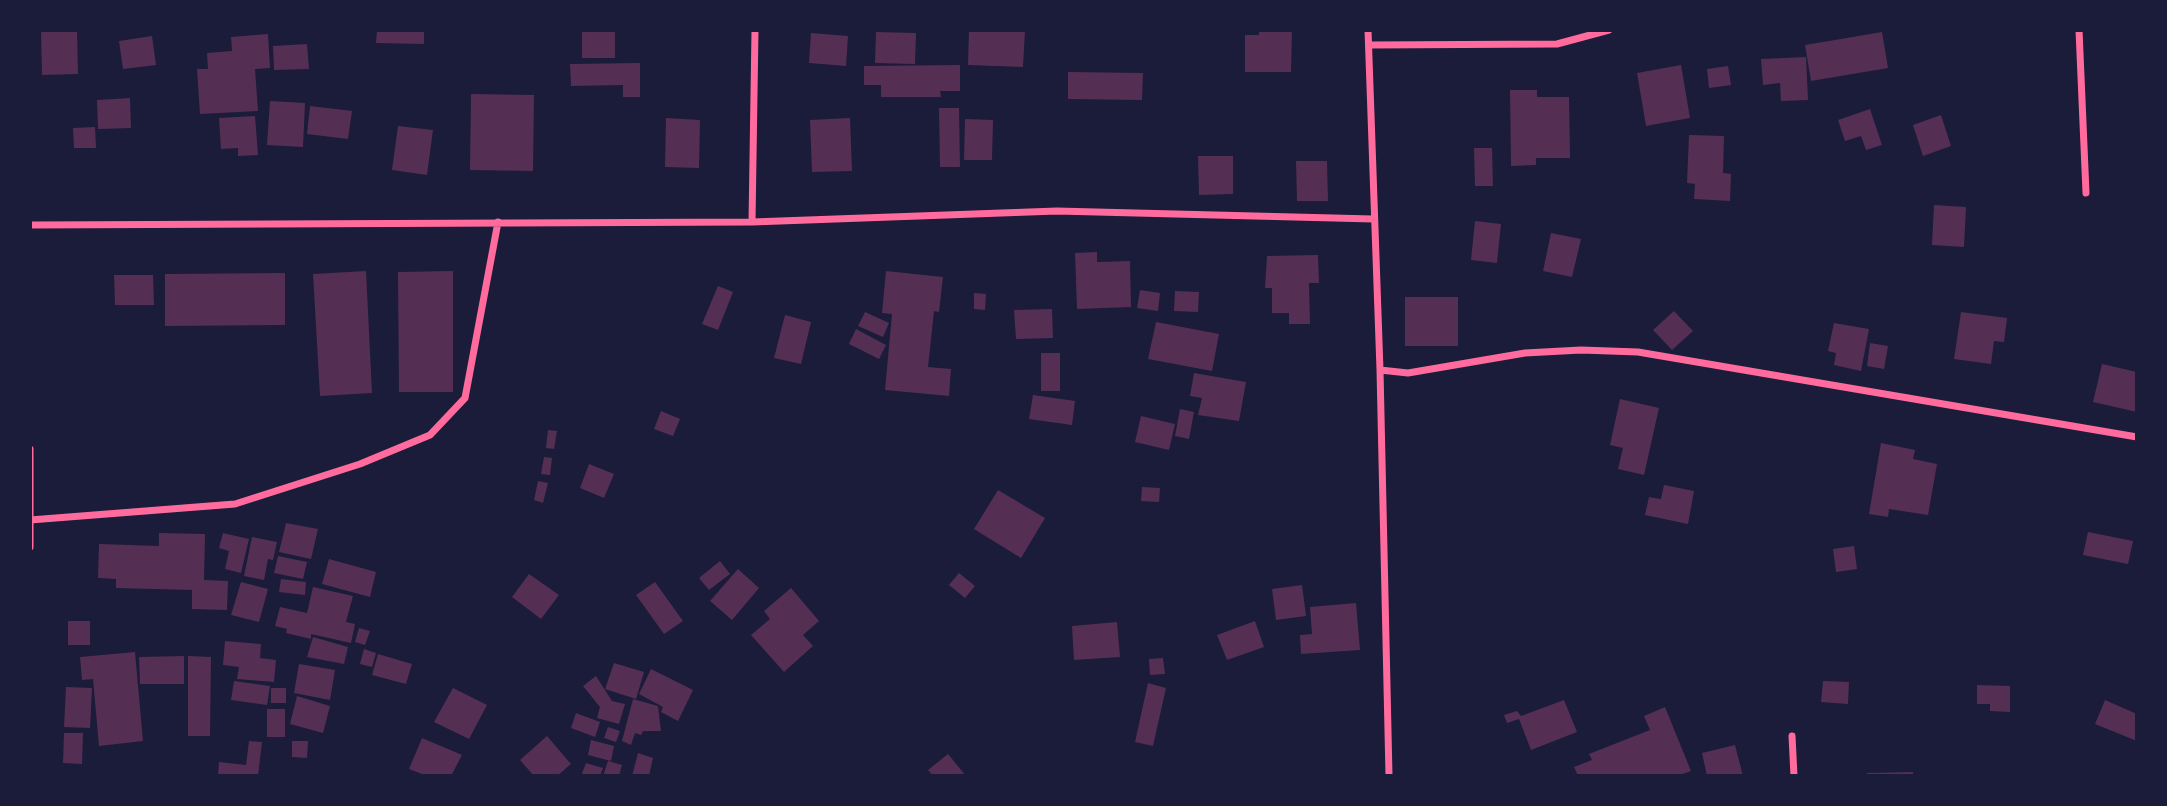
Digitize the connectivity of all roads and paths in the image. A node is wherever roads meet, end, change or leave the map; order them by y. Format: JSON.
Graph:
{"nodes":[{"id":1,"x":755,"y":30,"type":"edge"},
{"id":2,"x":1368,"y":30,"type":"edge"},
{"id":3,"x":1609,"y":30,"type":"edge"},
{"id":4,"x":2079,"y":30,"type":"edge"},
{"id":5,"x":1368,"y":45,"type":"junction"},
{"id":6,"x":2086,"y":193,"type":"dead end"},
{"id":7,"x":1373,"y":219,"type":"junction"},
{"id":8,"x":498,"y":222,"type":"junction"},
{"id":9,"x":752,"y":222,"type":"junction"},
{"id":10,"x":30,"y":226,"type":"edge"},
{"id":11,"x":1380,"y":370,"type":"junction"},
{"id":12,"x":2137,"y":437,"type":"edge"},
{"id":13,"x":30,"y":449,"type":"edge"},
{"id":14,"x":30,"y":520,"type":"edge"},
{"id":15,"x":30,"y":547,"type":"edge"},
{"id":16,"x":1791,"y":736,"type":"dead end"},
{"id":17,"x":1389,"y":776,"type":"edge"},
{"id":18,"x":1794,"y":776,"type":"edge"}],
"edges":[{"from":1,"to":9,"type":"street"},
{"from":2,"to":5,"type":"street"},
{"from":3,"to":5,"type":"street"},
{"from":4,"to":6,"type":"street"},
{"from":5,"to":7,"type":"street"},
{"from":7,"to":9,"type":"street"},
{"from":7,"to":11,"type":"street"},
{"from":8,"to":9,"type":"street"},
{"from":8,"to":10,"type":"street"},
{"from":8,"to":14,"type":"street"},
{"from":11,"to":12,"type":"street"},
{"from":11,"to":17,"type":"street"},
{"from":13,"to":14,"type":"street"},
{"from":14,"to":15,"type":"street"},
{"from":16,"to":18,"type":"street"}]}
